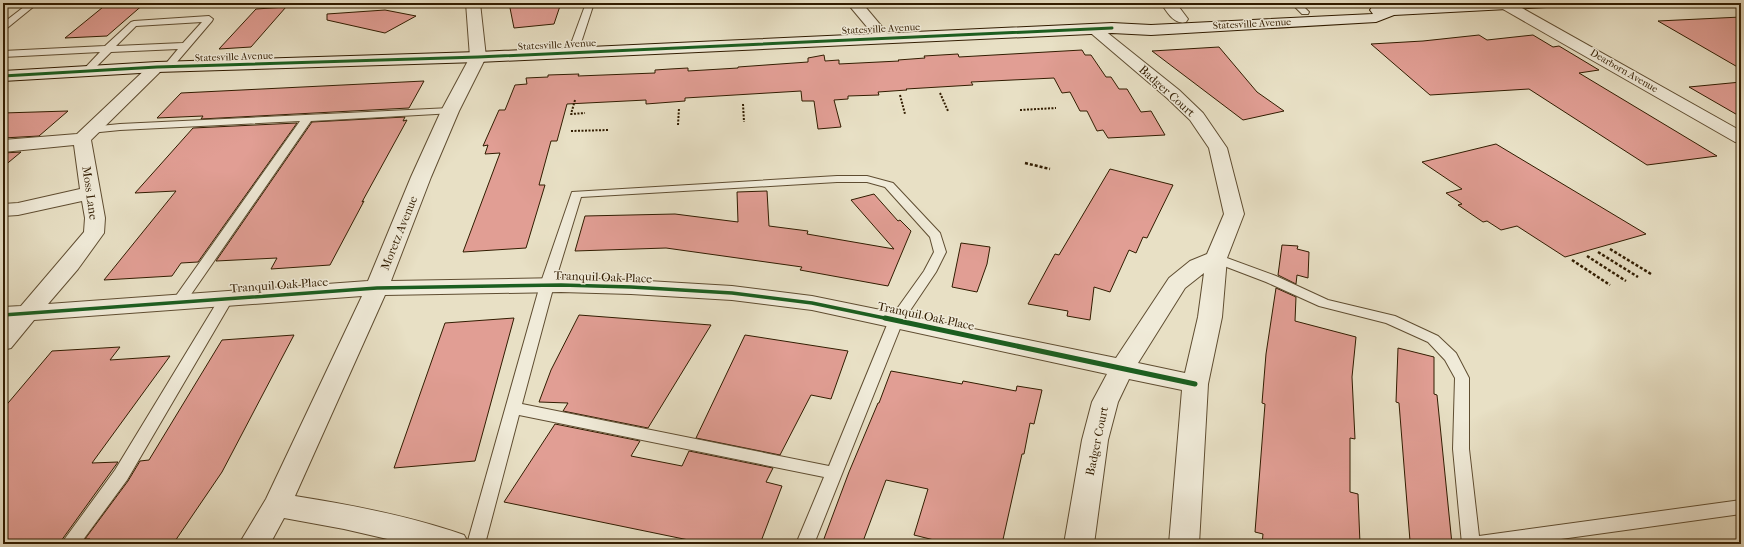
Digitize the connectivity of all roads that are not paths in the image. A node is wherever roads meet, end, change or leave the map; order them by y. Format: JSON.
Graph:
{"nodes":[{"id":1,"x":34,"y":3,"type":"edge"},
{"id":2,"x":473,"y":3,"type":"edge"},
{"id":3,"x":590,"y":3,"type":"edge"},
{"id":4,"x":854,"y":3,"type":"edge"},
{"id":5,"x":1168,"y":3,"type":"edge"},
{"id":6,"x":1546,"y":3,"type":"edge"},
{"id":7,"x":1506,"y":5,"type":"junction"},
{"id":8,"x":1300,"y":8,"type":"edge"},
{"id":9,"x":1397,"y":8,"type":"edge"},
{"id":10,"x":1181,"y":19,"type":"junction"},
{"id":11,"x":3,"y":27,"type":"edge"},
{"id":12,"x":1112,"y":28,"type":"junction"},
{"id":13,"x":1094,"y":29,"type":"junction"},
{"id":14,"x":883,"y":37,"type":"junction"},
{"id":15,"x":186,"y":46,"type":"junction"},
{"id":16,"x":108,"y":49,"type":"junction"},
{"id":17,"x":573,"y":52,"type":"junction"},
{"id":18,"x":3,"y":54,"type":"edge"},
{"id":19,"x":478,"y":56,"type":"junction"},
{"id":20,"x":162,"y":67,"type":"junction"},
{"id":21,"x":87,"y":71,"type":"junction"},
{"id":22,"x":3,"y":76,"type":"edge"},
{"id":23,"x":450,"y":111,"type":"junction"},
{"id":24,"x":307,"y":119,"type":"junction"},
{"id":25,"x":86,"y":135,"type":"junction"},
{"id":26,"x":1741,"y":138,"type":"edge"},
{"id":27,"x":3,"y":146,"type":"edge"},
{"id":28,"x":90,"y":193,"type":"junction"},
{"id":29,"x":3,"y":210,"type":"edge"},
{"id":30,"x":1216,"y":258,"type":"junction"},
{"id":31,"x":547,"y":285,"type":"junction"},
{"id":32,"x":378,"y":288,"type":"junction"},
{"id":33,"x":226,"y":300,"type":"junction"},
{"id":34,"x":178,"y":303,"type":"junction"},
{"id":35,"x":27,"y":313,"type":"junction"},
{"id":36,"x":3,"y":315,"type":"edge"},
{"id":37,"x":896,"y":320,"type":"junction"},
{"id":38,"x":3,"y":342,"type":"edge"},
{"id":39,"x":1122,"y":368,"type":"junction"},
{"id":40,"x":1195,"y":384,"type":"junction"},
{"id":41,"x":513,"y":408,"type":"junction"},
{"id":42,"x":834,"y":473,"type":"junction"},
{"id":43,"x":277,"y":505,"type":"junction"},
{"id":44,"x":1741,"y":507,"type":"edge"},
{"id":45,"x":70,"y":544,"type":"edge"},
{"id":46,"x":254,"y":544,"type":"edge"},
{"id":47,"x":454,"y":544,"type":"edge"},
{"id":48,"x":476,"y":544,"type":"edge"},
{"id":49,"x":805,"y":544,"type":"edge"},
{"id":50,"x":1079,"y":544,"type":"edge"},
{"id":51,"x":1184,"y":544,"type":"edge"},
{"id":52,"x":1472,"y":544,"type":"edge"}],
"edges":[{"from":1,"to":11,"type":"lane"},
{"from":2,"to":19,"type":"street"},
{"from":3,"to":17,"type":"lane"},
{"from":4,"to":14,"type":"street"},
{"from":5,"to":10,"type":"street"},
{"from":6,"to":7,"type":"street","name":"Statesville Avenue"},
{"from":7,"to":9,"type":"street","name":"Statesville Avenue"},
{"from":7,"to":26,"type":"street","name":"Dearborn Avenue"},
{"from":8,"to":9,"type":"street","name":"Statesville Avenue"},
{"from":8,"to":10,"type":"street","name":"Statesville Avenue"},
{"from":9,"to":12,"type":"street","name":"Statesville Avenue"},
{"from":10,"to":12,"type":"street","name":"Statesville Avenue"},
{"from":12,"to":13,"type":"street","name":"Statesville Avenue"},
{"from":13,"to":14,"type":"street","name":"Statesville Avenue"},
{"from":13,"to":30,"type":"street","name":"Badger Court"},
{"from":14,"to":17,"type":"street","name":"Statesville Avenue"},
{"from":15,"to":16,"type":"lane"},
{"from":15,"to":16,"type":"lane"},
{"from":15,"to":20,"type":"lane"},
{"from":16,"to":18,"type":"lane"},
{"from":16,"to":21,"type":"lane"},
{"from":17,"to":19,"type":"street","name":"Statesville Avenue"},
{"from":19,"to":20,"type":"street","name":"Statesville Avenue"},
{"from":19,"to":23,"type":"street","name":"Moretz Avenue"},
{"from":20,"to":21,"type":"street","name":"Statesville Avenue"},
{"from":20,"to":25,"type":"street"},
{"from":21,"to":22,"type":"street","name":"Statesville Avenue"},
{"from":23,"to":24,"type":"lane"},
{"from":23,"to":32,"type":"street","name":"Moretz Avenue"},
{"from":24,"to":25,"type":"lane"},
{"from":24,"to":34,"type":"lane"},
{"from":25,"to":27,"type":"street"},
{"from":25,"to":28,"type":"street","name":"Moss Lane"},
{"from":28,"to":29,"type":"street"},
{"from":28,"to":35,"type":"street","name":"Moss Lane"},
{"from":30,"to":39,"type":"street","name":"Badger Court"},
{"from":30,"to":40,"type":"street","name":"Badger Court"},
{"from":30,"to":52,"type":"lane"},
{"from":31,"to":32,"type":"street","name":"Tranquil Oak Place"},
{"from":31,"to":37,"type":"street","name":"Tranquil Oak Place"},
{"from":31,"to":37,"type":"lane"},
{"from":31,"to":41,"type":"lane"},
{"from":32,"to":33,"type":"street","name":"Tranquil Oak Place"},
{"from":32,"to":43,"type":"street","name":"Moretz Avenue"},
{"from":33,"to":34,"type":"street","name":"Tranquil Oak Place"},
{"from":33,"to":45,"type":"lane"},
{"from":34,"to":35,"type":"street","name":"Tranquil Oak Place"},
{"from":35,"to":36,"type":"street","name":"Tranquil Oak Place"},
{"from":35,"to":38,"type":"street","name":"Moss Lane"},
{"from":37,"to":39,"type":"street","name":"Tranquil Oak Place"},
{"from":37,"to":42,"type":"lane"},
{"from":39,"to":40,"type":"street","name":"Tranquil Oak Place"},
{"from":39,"to":50,"type":"street","name":"Badger Court"},
{"from":40,"to":51,"type":"street","name":"Badger Court"},
{"from":41,"to":42,"type":"lane"},
{"from":41,"to":48,"type":"lane"},
{"from":42,"to":49,"type":"lane"},
{"from":43,"to":46,"type":"street","name":"Moretz Avenue"},
{"from":43,"to":47,"type":"street"},
{"from":44,"to":52,"type":"lane"}]}
